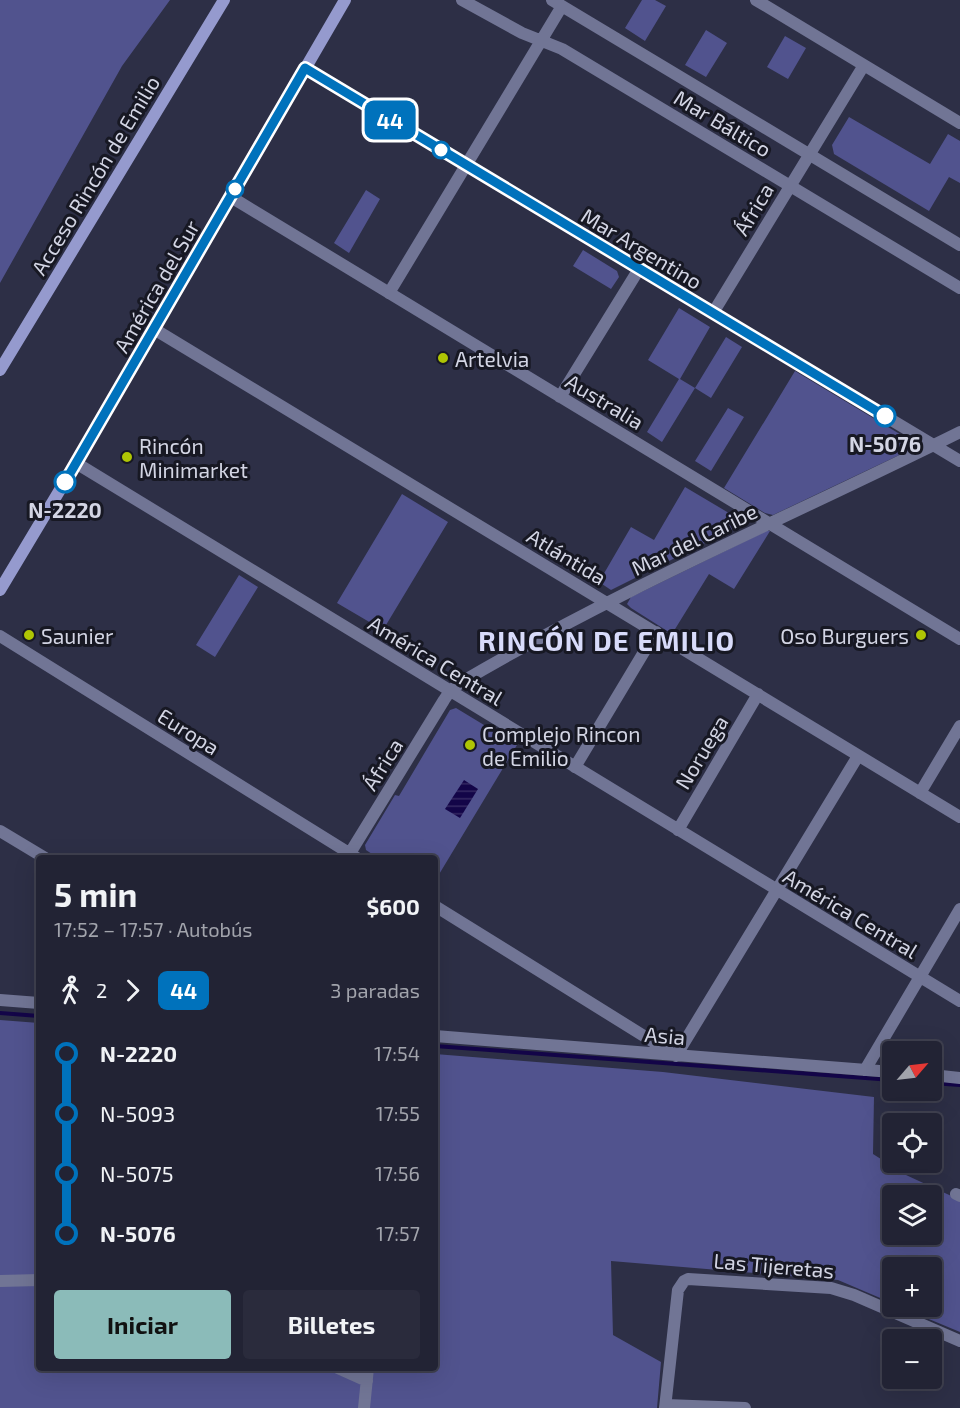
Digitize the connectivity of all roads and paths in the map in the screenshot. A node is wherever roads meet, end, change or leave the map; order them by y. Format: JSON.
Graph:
{"nodes":[{"id":1,"x":224,"y":0,"type":"edge"},
{"id":2,"x":345,"y":0,"type":"edge"},
{"id":3,"x":462,"y":0,"type":"edge"},
{"id":4,"x":756,"y":0,"type":"edge"},
{"id":5,"x":557,"y":3,"type":"edge"},
{"id":6,"x":542,"y":40,"type":"junction"},
{"id":7,"x":864,"y":65,"type":"junction"},
{"id":8,"x":305,"y":68,"type":"junction"},
{"id":9,"x":960,"y":123,"type":"edge"},
{"id":10,"x":809,"y":154,"type":"junction"},
{"id":11,"x":466,"y":165,"type":"junction"},
{"id":12,"x":790,"y":186,"type":"junction"},
{"id":13,"x":231,"y":197,"type":"junction"},
{"id":14,"x":960,"y":245,"type":"edge"},
{"id":15,"x":639,"y":269,"type":"junction"},
{"id":16,"x":960,"y":288,"type":"edge"},
{"id":17,"x":389,"y":293,"type":"junction"},
{"id":18,"x":713,"y":313,"type":"junction"},
{"id":19,"x":154,"y":329,"type":"junction"},
{"id":20,"x":0,"y":370,"type":"edge"},
{"id":21,"x":560,"y":397,"type":"junction"},
{"id":22,"x":960,"y":432,"type":"edge"},
{"id":23,"x":933,"y":445,"type":"junction"},
{"id":24,"x":960,"y":461,"type":"edge"},
{"id":25,"x":76,"y":463,"type":"junction"},
{"id":26,"x":769,"y":524,"type":"junction"},
{"id":27,"x":0,"y":590,"type":"edge"},
{"id":28,"x":607,"y":603,"type":"junction"},
{"id":29,"x":656,"y":633,"type":"junction"},
{"id":30,"x":0,"y":636,"type":"edge"},
{"id":31,"x":960,"y":639,"type":"edge"},
{"id":32,"x":450,"y":692,"type":"junction"},
{"id":33,"x":758,"y":694,"type":"junction"},
{"id":34,"x":960,"y":726,"type":"edge"},
{"id":35,"x":858,"y":756,"type":"junction"},
{"id":36,"x":575,"y":767,"type":"junction"},
{"id":37,"x":920,"y":792,"type":"junction"},
{"id":38,"x":960,"y":817,"type":"edge"},
{"id":39,"x":678,"y":830,"type":"junction"},
{"id":40,"x":0,"y":831,"type":"edge"},
{"id":41,"x":40,"y":855,"type":"edge"},
{"id":42,"x":350,"y":855,"type":"edge"},
{"id":43,"x":353,"y":855,"type":"edge"},
{"id":44,"x":777,"y":891,"type":"junction"},
{"id":45,"x":438,"y":908,"type":"edge"},
{"id":46,"x":960,"y":909,"type":"edge"},
{"id":47,"x":920,"y":978,"type":"junction"},
{"id":48,"x":0,"y":1000,"type":"edge"},
{"id":49,"x":960,"y":1001,"type":"edge"},
{"id":50,"x":36,"y":1003,"type":"edge"},
{"id":51,"x":438,"y":1036,"type":"edge"},
{"id":52,"x":676,"y":1056,"type":"junction"},
{"id":53,"x":865,"y":1070,"type":"junction"},
{"id":54,"x":882,"y":1071,"type":"edge"},
{"id":55,"x":942,"y":1077,"type":"edge"},
{"id":56,"x":960,"y":1078,"type":"edge"},
{"id":57,"x":36,"y":1280,"type":"edge"},
{"id":58,"x":0,"y":1281,"type":"edge"},
{"id":59,"x":960,"y":1341,"type":"edge"},
{"id":60,"x":345,"y":1371,"type":"edge"},
{"id":61,"x":368,"y":1371,"type":"edge"},
{"id":62,"x":367,"y":1381,"type":"junction"},
{"id":63,"x":666,"y":1407,"type":"edge"},
{"id":64,"x":364,"y":1408,"type":"edge"},
{"id":65,"x":745,"y":1408,"type":"edge"}],
"edges":[{"from":1,"to":20,"type":"street","name":"Acceso Rincón de Emilio"},
{"from":2,"to":8,"type":"street","name":"América del Sur"},
{"from":3,"to":6,"type":"street","name":"Mar Báltico"},
{"from":4,"to":7,"type":"street"},
{"from":5,"to":6,"type":"street"},
{"from":5,"to":10,"type":"street","name":"Mar Báltico"},
{"from":6,"to":11,"type":"street"},
{"from":6,"to":12,"type":"street","name":"Mar Báltico"},
{"from":7,"to":9,"type":"street"},
{"from":7,"to":10,"type":"street","name":"África"},
{"from":8,"to":11,"type":"street","name":"Mar Argentino"},
{"from":8,"to":13,"type":"street","name":"América del Sur"},
{"from":10,"to":12,"type":"street","name":"África"},
{"from":10,"to":14,"type":"street","name":"Mar Báltico"},
{"from":11,"to":15,"type":"street","name":"Mar Argentino"},
{"from":11,"to":17,"type":"street"},
{"from":12,"to":16,"type":"street","name":"Mar Báltico"},
{"from":12,"to":18,"type":"street","name":"África"},
{"from":13,"to":17,"type":"street","name":"Australia"},
{"from":13,"to":19,"type":"street","name":"América del Sur"},
{"from":15,"to":18,"type":"street","name":"Mar Argentino"},
{"from":15,"to":21,"type":"street"},
{"from":17,"to":21,"type":"street","name":"Australia"},
{"from":18,"to":23,"type":"street","name":"Mar Argentino"},
{"from":19,"to":25,"type":"street","name":"América del Sur"},
{"from":19,"to":28,"type":"street","name":"Atlántida"},
{"from":21,"to":26,"type":"street","name":"Australia"},
{"from":22,"to":23,"type":"street","name":"Mar del Caribe"},
{"from":23,"to":24,"type":"street","name":"Mar Argentino"},
{"from":23,"to":26,"type":"street","name":"Mar del Caribe"},
{"from":25,"to":27,"type":"street","name":"América del Sur"},
{"from":25,"to":32,"type":"street","name":"América Central"},
{"from":26,"to":28,"type":"street","name":"Mar del Caribe"},
{"from":26,"to":31,"type":"street","name":"Australia"},
{"from":28,"to":29,"type":"street","name":"Atlántida"},
{"from":28,"to":32,"type":"street","name":"Mar del Caribe"},
{"from":29,"to":33,"type":"street","name":"Atlántida"},
{"from":29,"to":36,"type":"street"},
{"from":30,"to":42,"type":"street","name":"Europa"},
{"from":32,"to":36,"type":"street","name":"América Central"},
{"from":32,"to":43,"type":"street","name":"África"},
{"from":33,"to":35,"type":"street","name":"Atlántida"},
{"from":33,"to":39,"type":"street","name":"Noruega"},
{"from":34,"to":37,"type":"street"},
{"from":35,"to":37,"type":"street","name":"Atlántida"},
{"from":35,"to":44,"type":"street"},
{"from":36,"to":39,"type":"street","name":"América Central"},
{"from":37,"to":38,"type":"street","name":"Atlántida"},
{"from":39,"to":44,"type":"street","name":"América Central"},
{"from":40,"to":41,"type":"street"},
{"from":44,"to":47,"type":"street","name":"América Central"},
{"from":44,"to":52,"type":"street"},
{"from":45,"to":52,"type":"street"},
{"from":46,"to":47,"type":"street"},
{"from":47,"to":49,"type":"street","name":"América Central"},
{"from":47,"to":53,"type":"street"},
{"from":48,"to":50,"type":"street"},
{"from":51,"to":52,"type":"street","name":"Asia"},
{"from":52,"to":53,"type":"street","name":"Asia"},
{"from":53,"to":54,"type":"street","name":"Asia"},
{"from":55,"to":56,"type":"street"},
{"from":57,"to":58,"type":"street"},
{"from":59,"to":63,"type":"street","name":"Las Tijeretas"},
{"from":60,"to":62,"type":"street"},
{"from":61,"to":62,"type":"street"},
{"from":62,"to":64,"type":"street"},
{"from":63,"to":65,"type":"street"}]}
